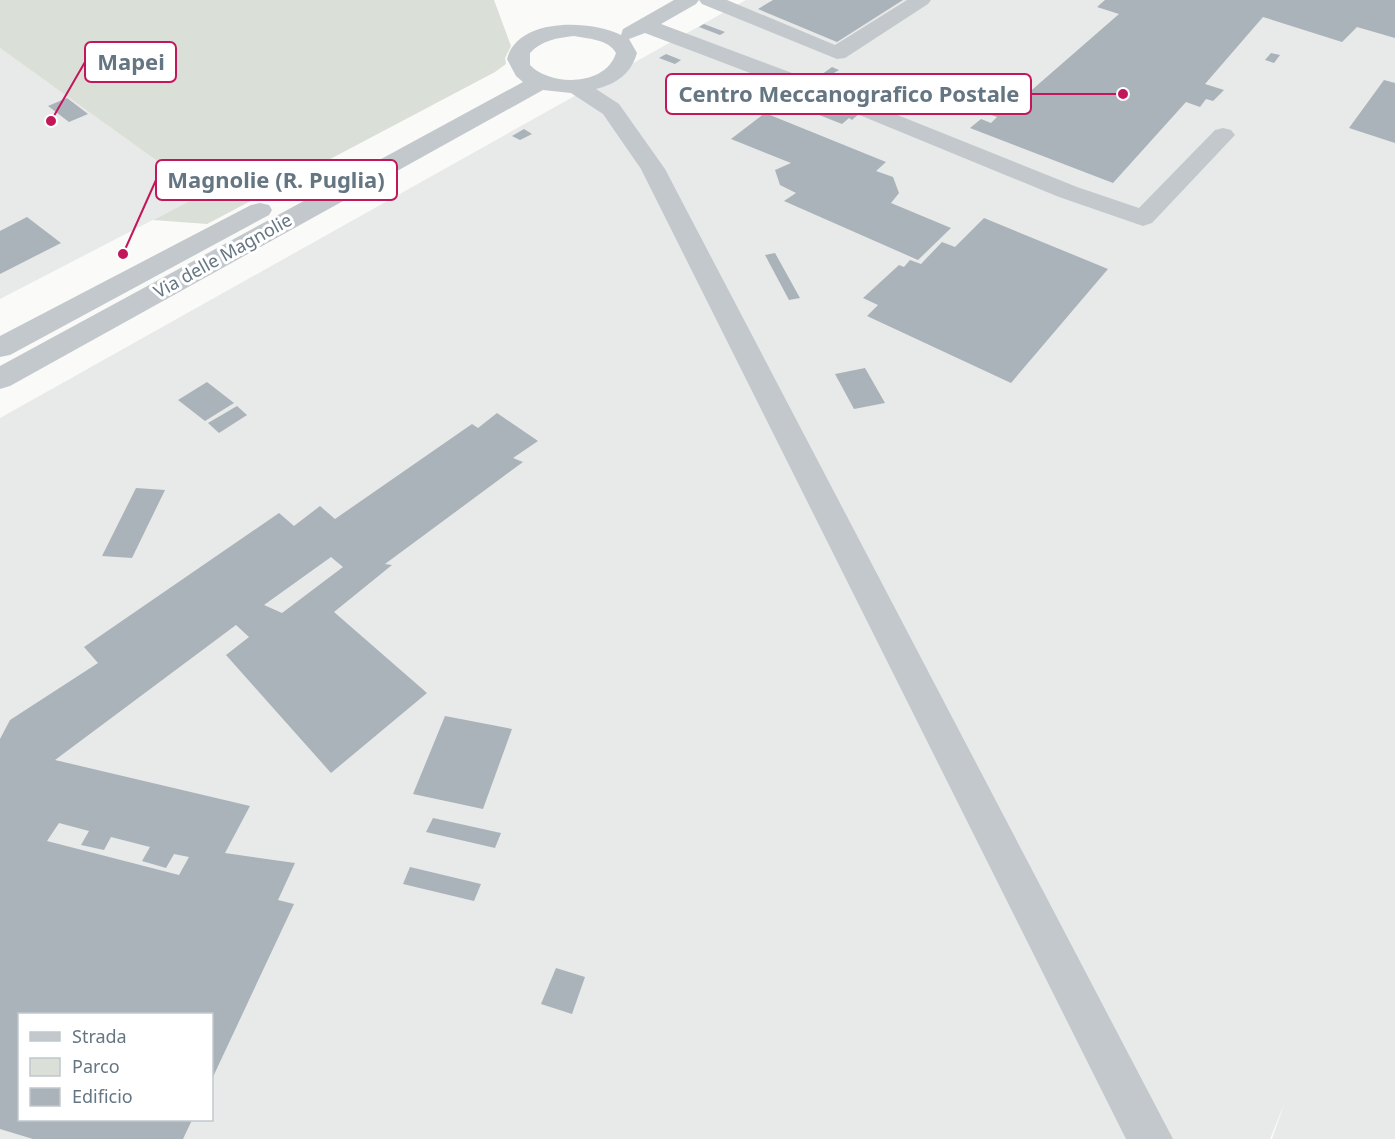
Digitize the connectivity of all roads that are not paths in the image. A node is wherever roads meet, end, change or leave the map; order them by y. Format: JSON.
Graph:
{"nodes":[{"id":1,"x":654,"y":0,"type":"edge"},
{"id":2,"x":689,"y":0,"type":"edge"},
{"id":3,"x":710,"y":0,"type":"edge"},
{"id":4,"x":921,"y":0,"type":"edge"},
{"id":5,"x":737,"y":4,"type":"edge"},
{"id":6,"x":643,"y":25,"type":"junction"},
{"id":7,"x":594,"y":32,"type":"junction"},
{"id":8,"x":618,"y":40,"type":"junction"},
{"id":9,"x":614,"y":75,"type":"junction"},
{"id":10,"x":531,"y":76,"type":"junction"},
{"id":11,"x":576,"y":86,"type":"junction"},
{"id":12,"x":840,"y":99,"type":"dead end"},
{"id":13,"x":611,"y":109,"type":"junction"},
{"id":14,"x":865,"y":109,"type":"dead end"},
{"id":15,"x":1223,"y":135,"type":"dead end"},
{"id":16,"x":0,"y":348,"type":"edge"},
{"id":17,"x":0,"y":379,"type":"edge"},
{"id":18,"x":1150,"y":1139,"type":"edge"}],
"edges":[{"from":1,"to":7,"type":"street"},
{"from":2,"to":6,"type":"street"},
{"from":3,"to":5,"type":"street"},
{"from":4,"to":5,"type":"street"},
{"from":6,"to":8,"type":"street"},
{"from":6,"to":12,"type":"street"},
{"from":7,"to":8,"type":"street"},
{"from":7,"to":10,"type":"street"},
{"from":8,"to":9,"type":"street"},
{"from":9,"to":11,"type":"street"},
{"from":9,"to":13,"type":"street"},
{"from":10,"to":11,"type":"street"},
{"from":10,"to":16,"type":"street","name":"Via delle Magnolie"},
{"from":10,"to":17,"type":"street","name":"Via delle Magnolie"},
{"from":11,"to":13,"type":"street"},
{"from":13,"to":18,"type":"street"},
{"from":14,"to":15,"type":"street"}]}
